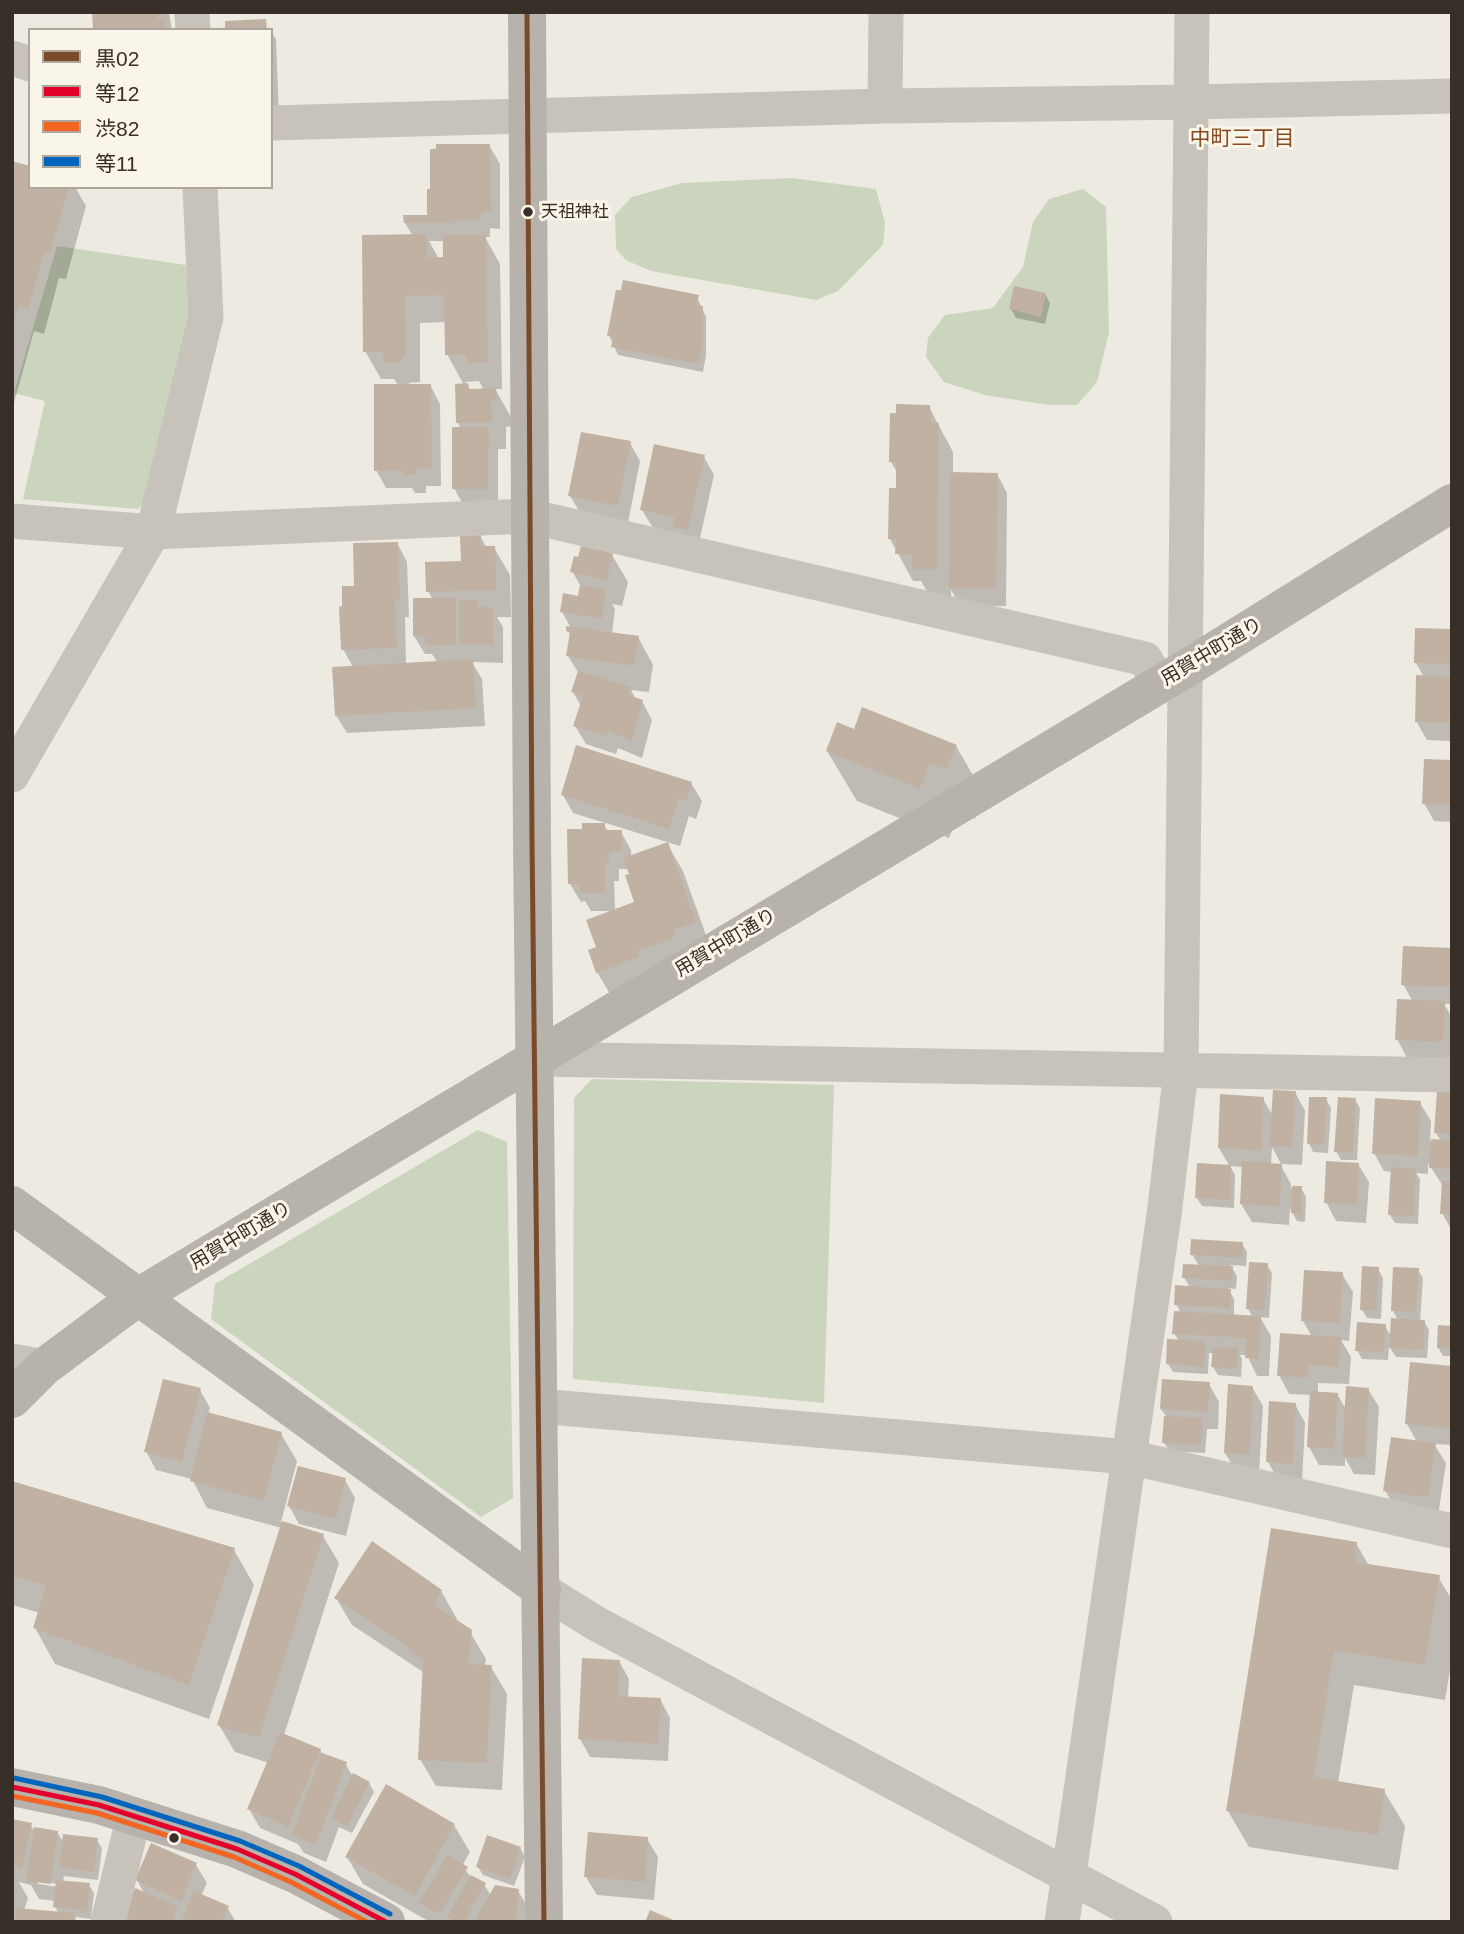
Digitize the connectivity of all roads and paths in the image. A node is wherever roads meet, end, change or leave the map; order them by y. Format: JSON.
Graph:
{"nodes":[{"id":1,"x":527,"y":12,"type":"edge"},
{"id":2,"x":886,"y":12,"type":"edge"},
{"id":3,"x":1192,"y":12,"type":"edge"},
{"id":4,"x":1452,"y":96,"type":"edge"},
{"id":5,"x":1193,"y":102,"type":"junction"},
{"id":6,"x":886,"y":106,"type":"junction"},
{"id":7,"x":528,"y":116,"type":"junction"},
{"id":8,"x":273,"y":123,"type":"edge"},
{"id":9,"x":200,"y":189,"type":"edge"},
{"id":10,"x":1452,"y":503,"type":"edge"},
{"id":11,"x":529,"y":516,"type":"junction"},
{"id":12,"x":12,"y":521,"type":"edge"},
{"id":13,"x":153,"y":532,"type":"junction"},
{"id":14,"x":1173,"y":676,"type":"junction"},
{"id":15,"x":12,"y":775,"type":"edge"},
{"id":16,"x":534,"y":1059,"type":"junction"},
{"id":17,"x":1181,"y":1071,"type":"junction"},
{"id":18,"x":1452,"y":1075,"type":"edge"},
{"id":19,"x":12,"y":1205,"type":"edge"},
{"id":20,"x":138,"y":1297,"type":"junction"},
{"id":21,"x":28,"y":1364,"type":"edge"},
{"id":22,"x":12,"y":1399,"type":"edge"},
{"id":23,"x":539,"y":1406,"type":"junction"},
{"id":24,"x":1129,"y":1457,"type":"junction"},
{"id":25,"x":1452,"y":1531,"type":"edge"},
{"id":26,"x":542,"y":1590,"type":"junction"},
{"id":27,"x":12,"y":1787,"type":"edge"},
{"id":28,"x":134,"y":1816,"type":"junction"},
{"id":29,"x":1069,"y":1876,"type":"junction"},
{"id":30,"x":107,"y":1922,"type":"edge"},
{"id":31,"x":386,"y":1922,"type":"edge"},
{"id":32,"x":544,"y":1922,"type":"edge"},
{"id":33,"x":1062,"y":1922,"type":"edge"},
{"id":34,"x":1155,"y":1922,"type":"edge"}],
"edges":[{"from":1,"to":7,"type":"street"},
{"from":2,"to":6,"type":"street"},
{"from":3,"to":5,"type":"street"},
{"from":4,"to":5,"type":"street"},
{"from":5,"to":6,"type":"street"},
{"from":5,"to":14,"type":"street"},
{"from":6,"to":7,"type":"street"},
{"from":7,"to":8,"type":"street"},
{"from":7,"to":11,"type":"street"},
{"from":9,"to":13,"type":"street"},
{"from":10,"to":14,"type":"street","name":"用賀中町通り"},
{"from":11,"to":13,"type":"street"},
{"from":11,"to":14,"type":"street"},
{"from":11,"to":16,"type":"street"},
{"from":12,"to":13,"type":"street"},
{"from":13,"to":15,"type":"street"},
{"from":14,"to":16,"type":"street","name":"用賀中町通り"},
{"from":14,"to":17,"type":"street"},
{"from":16,"to":17,"type":"street"},
{"from":16,"to":20,"type":"street","name":"用賀中町通り"},
{"from":16,"to":23,"type":"street"},
{"from":17,"to":18,"type":"street"},
{"from":17,"to":24,"type":"street"},
{"from":19,"to":20,"type":"street"},
{"from":20,"to":21,"type":"street","name":"用賀中町通り"},
{"from":20,"to":26,"type":"street"},
{"from":21,"to":22,"type":"street","name":"用賀中町通り"},
{"from":23,"to":24,"type":"street"},
{"from":23,"to":26,"type":"street"},
{"from":24,"to":25,"type":"street"},
{"from":24,"to":29,"type":"street"},
{"from":26,"to":29,"type":"street"},
{"from":26,"to":32,"type":"street"},
{"from":27,"to":28,"type":"street"},
{"from":28,"to":30,"type":"street"},
{"from":28,"to":31,"type":"street"},
{"from":29,"to":33,"type":"street"},
{"from":29,"to":34,"type":"street"}]}
